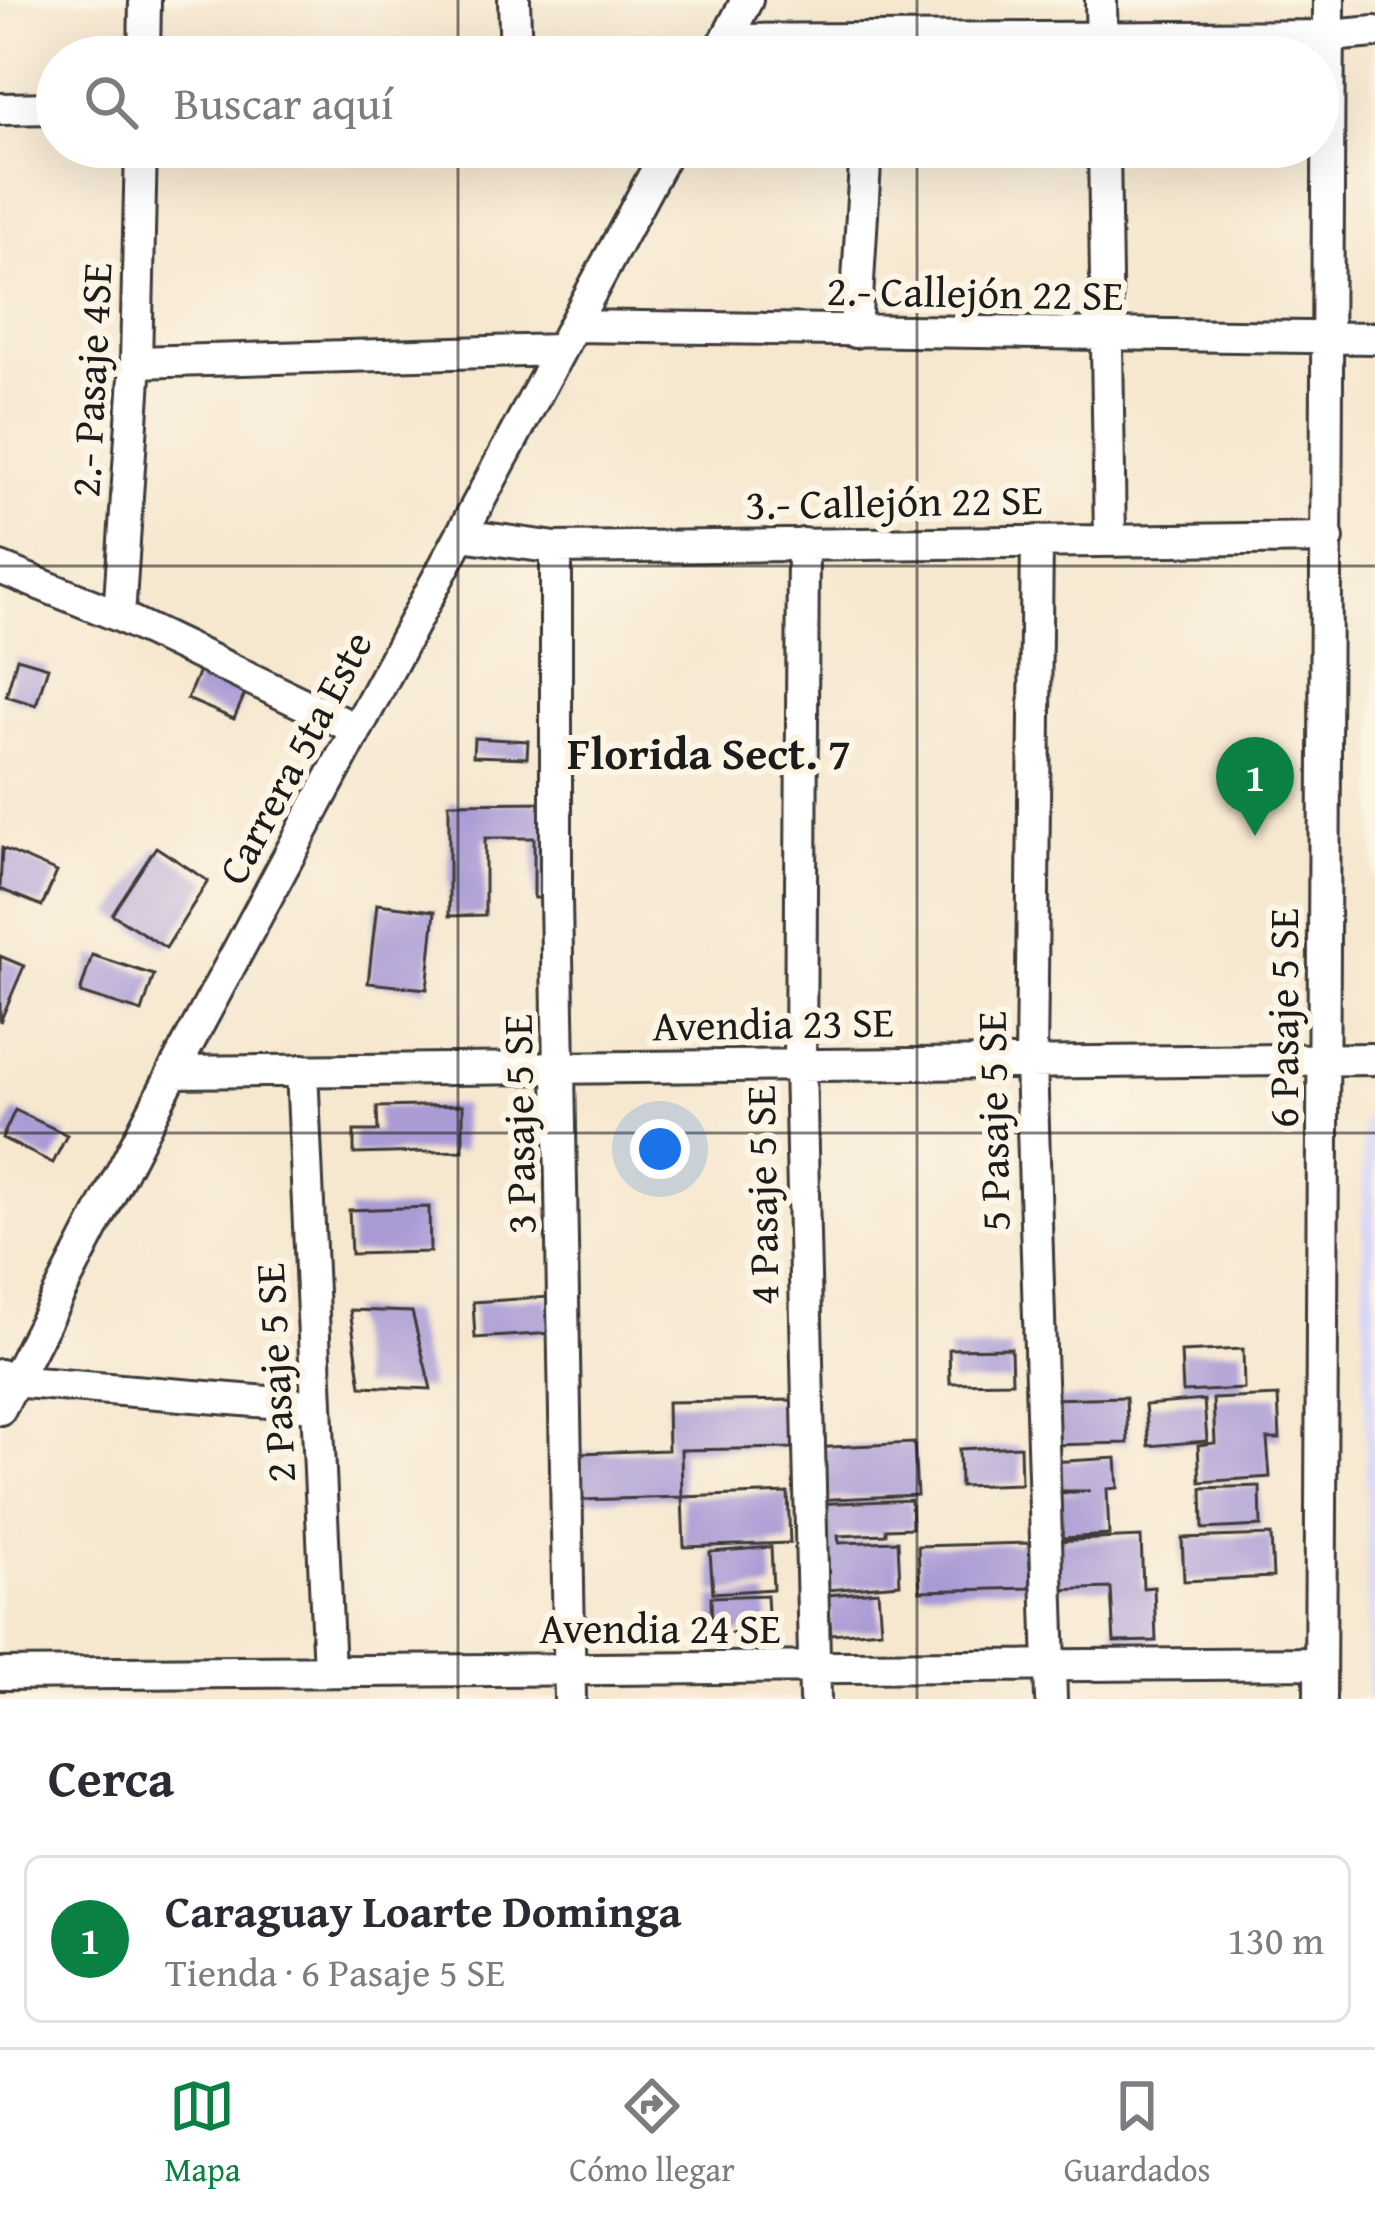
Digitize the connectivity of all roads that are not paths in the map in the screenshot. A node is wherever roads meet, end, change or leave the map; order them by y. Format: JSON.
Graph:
{"nodes":[{"id":1,"x":146,"y":0,"type":"edge"},
{"id":2,"x":514,"y":0,"type":"edge"},
{"id":3,"x":747,"y":0,"type":"edge"},
{"id":4,"x":1101,"y":0,"type":"edge"},
{"id":5,"x":1329,"y":0,"type":"edge"},
{"id":6,"x":1375,"y":32,"type":"edge"},
{"id":7,"x":145,"y":36,"type":"edge"},
{"id":8,"x":515,"y":36,"type":"edge"},
{"id":9,"x":728,"y":36,"type":"edge"},
{"id":10,"x":1102,"y":36,"type":"edge"},
{"id":11,"x":1330,"y":36,"type":"joint"},
{"id":12,"x":36,"y":108,"type":"edge"},
{"id":13,"x":0,"y":109,"type":"edge"},
{"id":14,"x":141,"y":168,"type":"edge"},
{"id":15,"x":657,"y":168,"type":"edge"},
{"id":16,"x":865,"y":168,"type":"edge"},
{"id":17,"x":1104,"y":168,"type":"edge"},
{"id":18,"x":1330,"y":168,"type":"edge"},
{"id":19,"x":855,"y":332,"type":"junction"},
{"id":20,"x":1107,"y":336,"type":"junction"},
{"id":21,"x":566,"y":338,"type":"junction"},
{"id":22,"x":1329,"y":338,"type":"junction"},
{"id":23,"x":1375,"y":338,"type":"edge"},
{"id":24,"x":136,"y":362,"type":"junction"},
{"id":25,"x":460,"y":535,"type":"junction"},
{"id":26,"x":1328,"y":538,"type":"junction"},
{"id":27,"x":1110,"y":541,"type":"junction"},
{"id":28,"x":1037,"y":542,"type":"junction"},
{"id":29,"x":803,"y":544,"type":"junction"},
{"id":30,"x":556,"y":548,"type":"junction"},
{"id":31,"x":0,"y":568,"type":"edge"},
{"id":32,"x":119,"y":616,"type":"junction"},
{"id":33,"x":356,"y":730,"type":"junction"},
{"id":34,"x":1375,"y":1059,"type":"edge"},
{"id":35,"x":1323,"y":1060,"type":"junction"},
{"id":36,"x":1031,"y":1063,"type":"junction"},
{"id":37,"x":800,"y":1065,"type":"junction"},
{"id":38,"x":559,"y":1068,"type":"junction"},
{"id":39,"x":302,"y":1070,"type":"junction"},
{"id":40,"x":173,"y":1072,"type":"junction"},
{"id":41,"x":4,"y":1388,"type":"edge"},
{"id":42,"x":317,"y":1406,"type":"junction"},
{"id":43,"x":1320,"y":1663,"type":"junction"},
{"id":44,"x":1050,"y":1665,"type":"junction"},
{"id":45,"x":814,"y":1667,"type":"junction"},
{"id":46,"x":329,"y":1671,"type":"junction"},
{"id":47,"x":0,"y":1674,"type":"edge"},
{"id":48,"x":570,"y":1684,"type":"edge"},
{"id":49,"x":815,"y":1699,"type":"edge"},
{"id":50,"x":1051,"y":1699,"type":"edge"},
{"id":51,"x":1320,"y":1699,"type":"edge"}],
"edges":[{"from":1,"to":7,"type":"street"},
{"from":2,"to":8,"type":"street"},
{"from":3,"to":9,"type":"street"},
{"from":4,"to":10,"type":"street"},
{"from":5,"to":11,"type":"street","name":"6 Pasaje 5 SE"},
{"from":6,"to":11,"type":"street"},
{"from":12,"to":13,"type":"street"},
{"from":14,"to":24,"type":"street","name":"2.- Pasaje 4SE"},
{"from":15,"to":21,"type":"street","name":"Carrera 5ta Este"},
{"from":16,"to":19,"type":"street"},
{"from":17,"to":20,"type":"street"},
{"from":18,"to":22,"type":"street","name":"6 Pasaje 5 SE"},
{"from":19,"to":20,"type":"street","name":"2.- Callejón 22 SE"},
{"from":19,"to":21,"type":"street","name":"2.- Callejón 22 SE"},
{"from":20,"to":22,"type":"street","name":"2.- Callejón 22 SE"},
{"from":20,"to":27,"type":"street"},
{"from":21,"to":24,"type":"street","name":"2.- Callejón 22 SE"},
{"from":21,"to":25,"type":"street","name":"Carrera 5ta Este"},
{"from":22,"to":23,"type":"street","name":"2.- Callejón 22 SE"},
{"from":22,"to":26,"type":"street","name":"6 Pasaje 5 SE"},
{"from":24,"to":32,"type":"street","name":"2.- Pasaje 4SE"},
{"from":25,"to":30,"type":"street","name":"3.- Callejón 22 SE"},
{"from":25,"to":33,"type":"street","name":"Carrera 5ta Este"},
{"from":26,"to":27,"type":"street","name":"3.- Callejón 22 SE"},
{"from":26,"to":35,"type":"street","name":"6 Pasaje 5 SE"},
{"from":27,"to":28,"type":"street","name":"3.- Callejón 22 SE"},
{"from":28,"to":29,"type":"street","name":"3.- Callejón 22 SE"},
{"from":28,"to":36,"type":"street","name":"5 Pasaje 5 SE"},
{"from":29,"to":30,"type":"street","name":"3.- Callejón 22 SE"},
{"from":29,"to":37,"type":"street","name":"4 Pasaje 5 SE"},
{"from":30,"to":38,"type":"street","name":"3 Pasaje 5 SE"},
{"from":31,"to":32,"type":"street"},
{"from":32,"to":33,"type":"street"},
{"from":33,"to":40,"type":"street","name":"Carrera 5ta Este"},
{"from":34,"to":35,"type":"street","name":"Avendia 23 SE"},
{"from":35,"to":36,"type":"street","name":"Avendia 23 SE"},
{"from":35,"to":43,"type":"street","name":"6 Pasaje 5 SE"},
{"from":36,"to":37,"type":"street","name":"Avendia 23 SE"},
{"from":36,"to":44,"type":"street","name":"5 Pasaje 5 SE"},
{"from":37,"to":38,"type":"street","name":"Avendia 23 SE"},
{"from":37,"to":45,"type":"street","name":"4 Pasaje 5 SE"},
{"from":38,"to":39,"type":"street","name":"Avendia 23 SE"},
{"from":38,"to":48,"type":"street","name":"3 Pasaje 5 SE"},
{"from":39,"to":40,"type":"street","name":"Avendia 23 SE"},
{"from":39,"to":42,"type":"street","name":"2 Pasaje 5 SE"},
{"from":40,"to":41,"type":"street","name":"Carrera 5ta Este"},
{"from":41,"to":42,"type":"street"},
{"from":42,"to":46,"type":"street","name":"2 Pasaje 5 SE"},
{"from":43,"to":44,"type":"street","name":"Avendia 24 SE"},
{"from":43,"to":51,"type":"street","name":"6 Pasaje 5 SE"},
{"from":44,"to":45,"type":"street","name":"Avendia 24 SE"},
{"from":44,"to":50,"type":"street","name":"5 Pasaje 5 SE"},
{"from":45,"to":48,"type":"street","name":"Avendia 24 SE"},
{"from":45,"to":49,"type":"street","name":"4 Pasaje 5 SE"},
{"from":46,"to":47,"type":"street","name":"Avendia 24 SE"},
{"from":46,"to":48,"type":"street","name":"Avendia 24 SE"}]}
